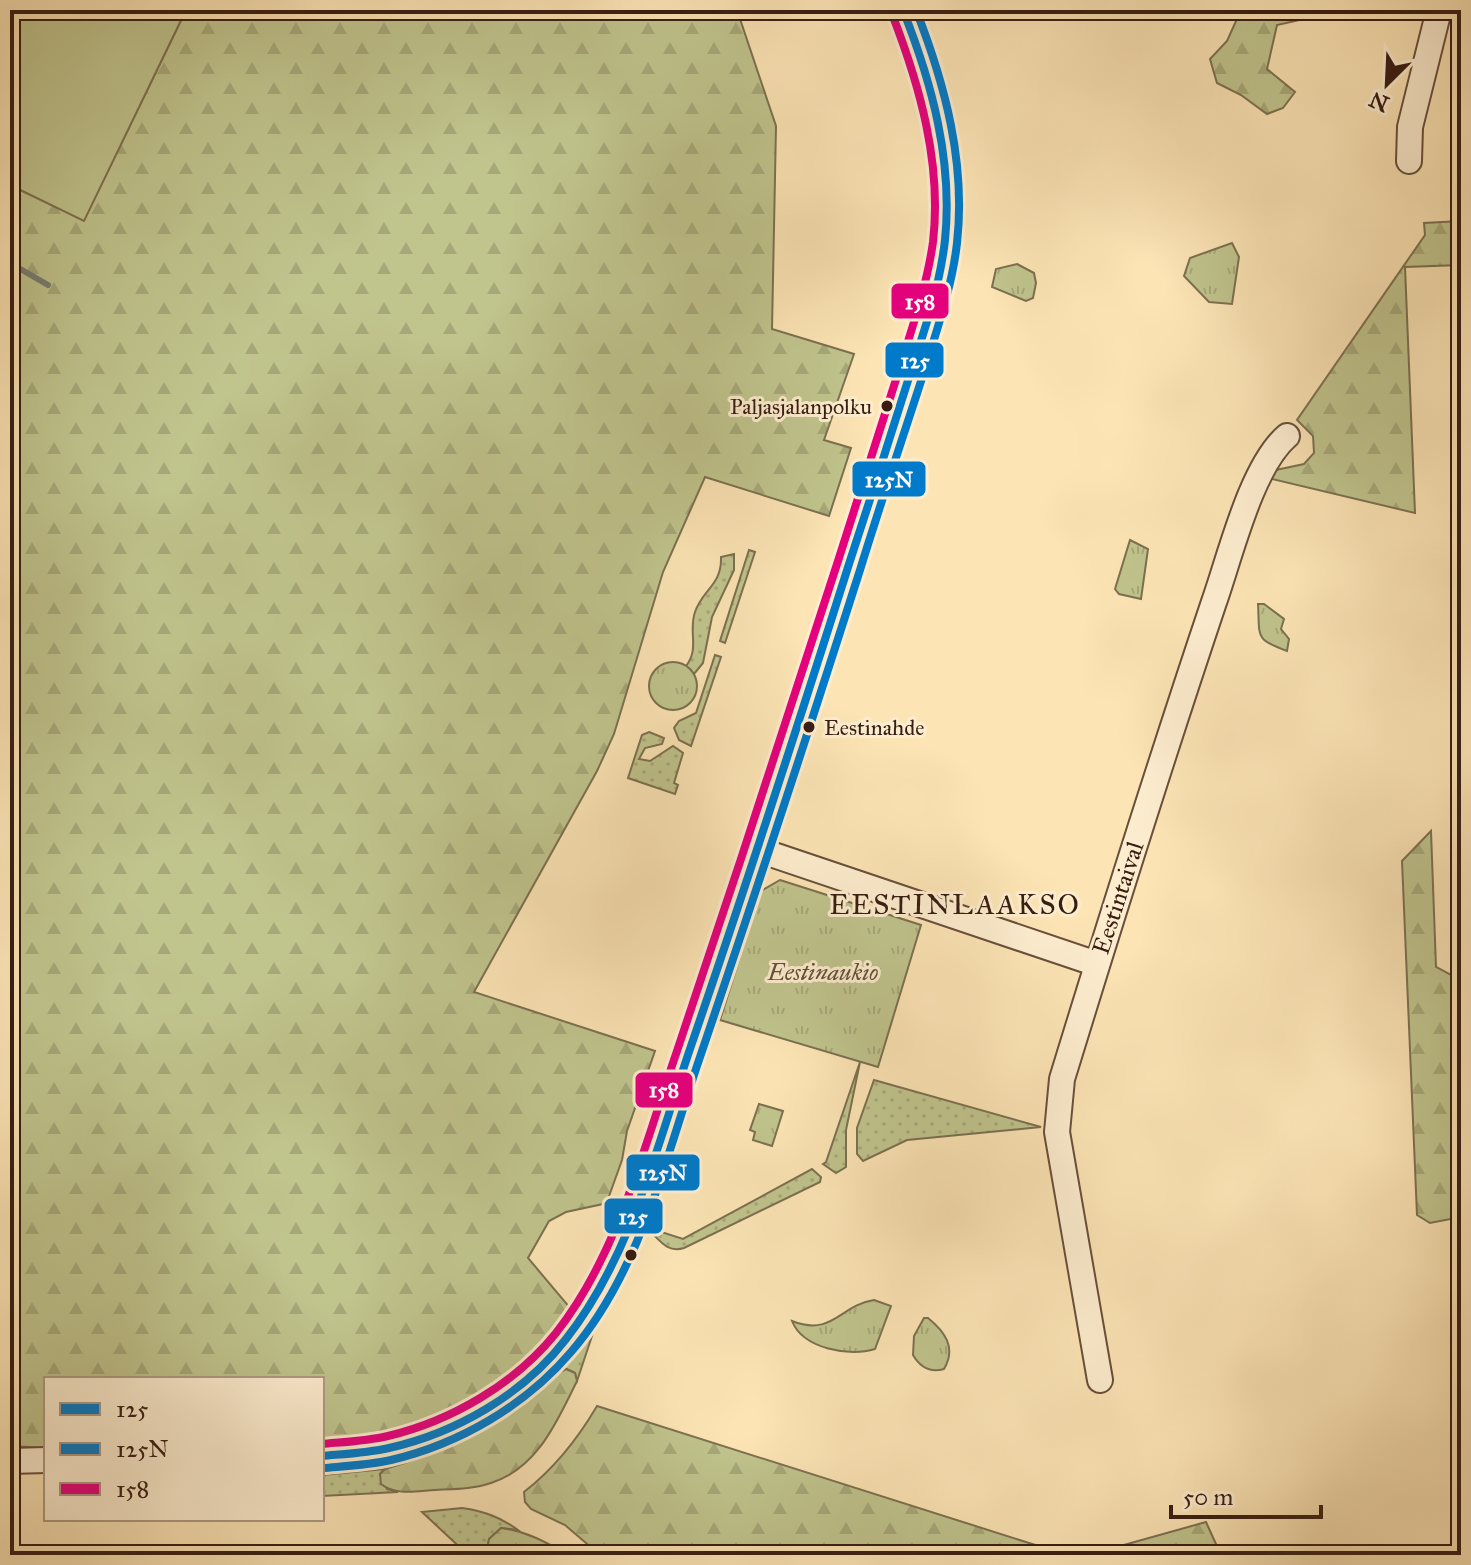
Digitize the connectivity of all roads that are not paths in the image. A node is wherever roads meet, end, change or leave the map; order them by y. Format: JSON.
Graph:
{"nodes":[{"id":1,"x":903,"y":10,"type":"edge"},
{"id":2,"x":1439,"y":10,"type":"edge"},
{"id":3,"x":1409,"y":161,"type":"dead end"},
{"id":4,"x":1287,"y":436,"type":"dead end"},
{"id":5,"x":759,"y":850,"type":"junction"},
{"id":6,"x":1097,"y":964,"type":"junction"},
{"id":7,"x":1100,"y":1380,"type":"dead end"},
{"id":8,"x":324,"y":1456,"type":"edge"},
{"id":9,"x":44,"y":1460,"type":"edge"},
{"id":10,"x":10,"y":1461,"type":"edge"}],
"edges":[{"from":1,"to":5,"type":"street"},
{"from":2,"to":3,"type":"street"},
{"from":4,"to":6,"type":"street","name":"Eestintaival"},
{"from":5,"to":6,"type":"street"},
{"from":5,"to":8,"type":"street"},
{"from":6,"to":7,"type":"street","name":"Eestintaival"},
{"from":9,"to":10,"type":"street"}]}
